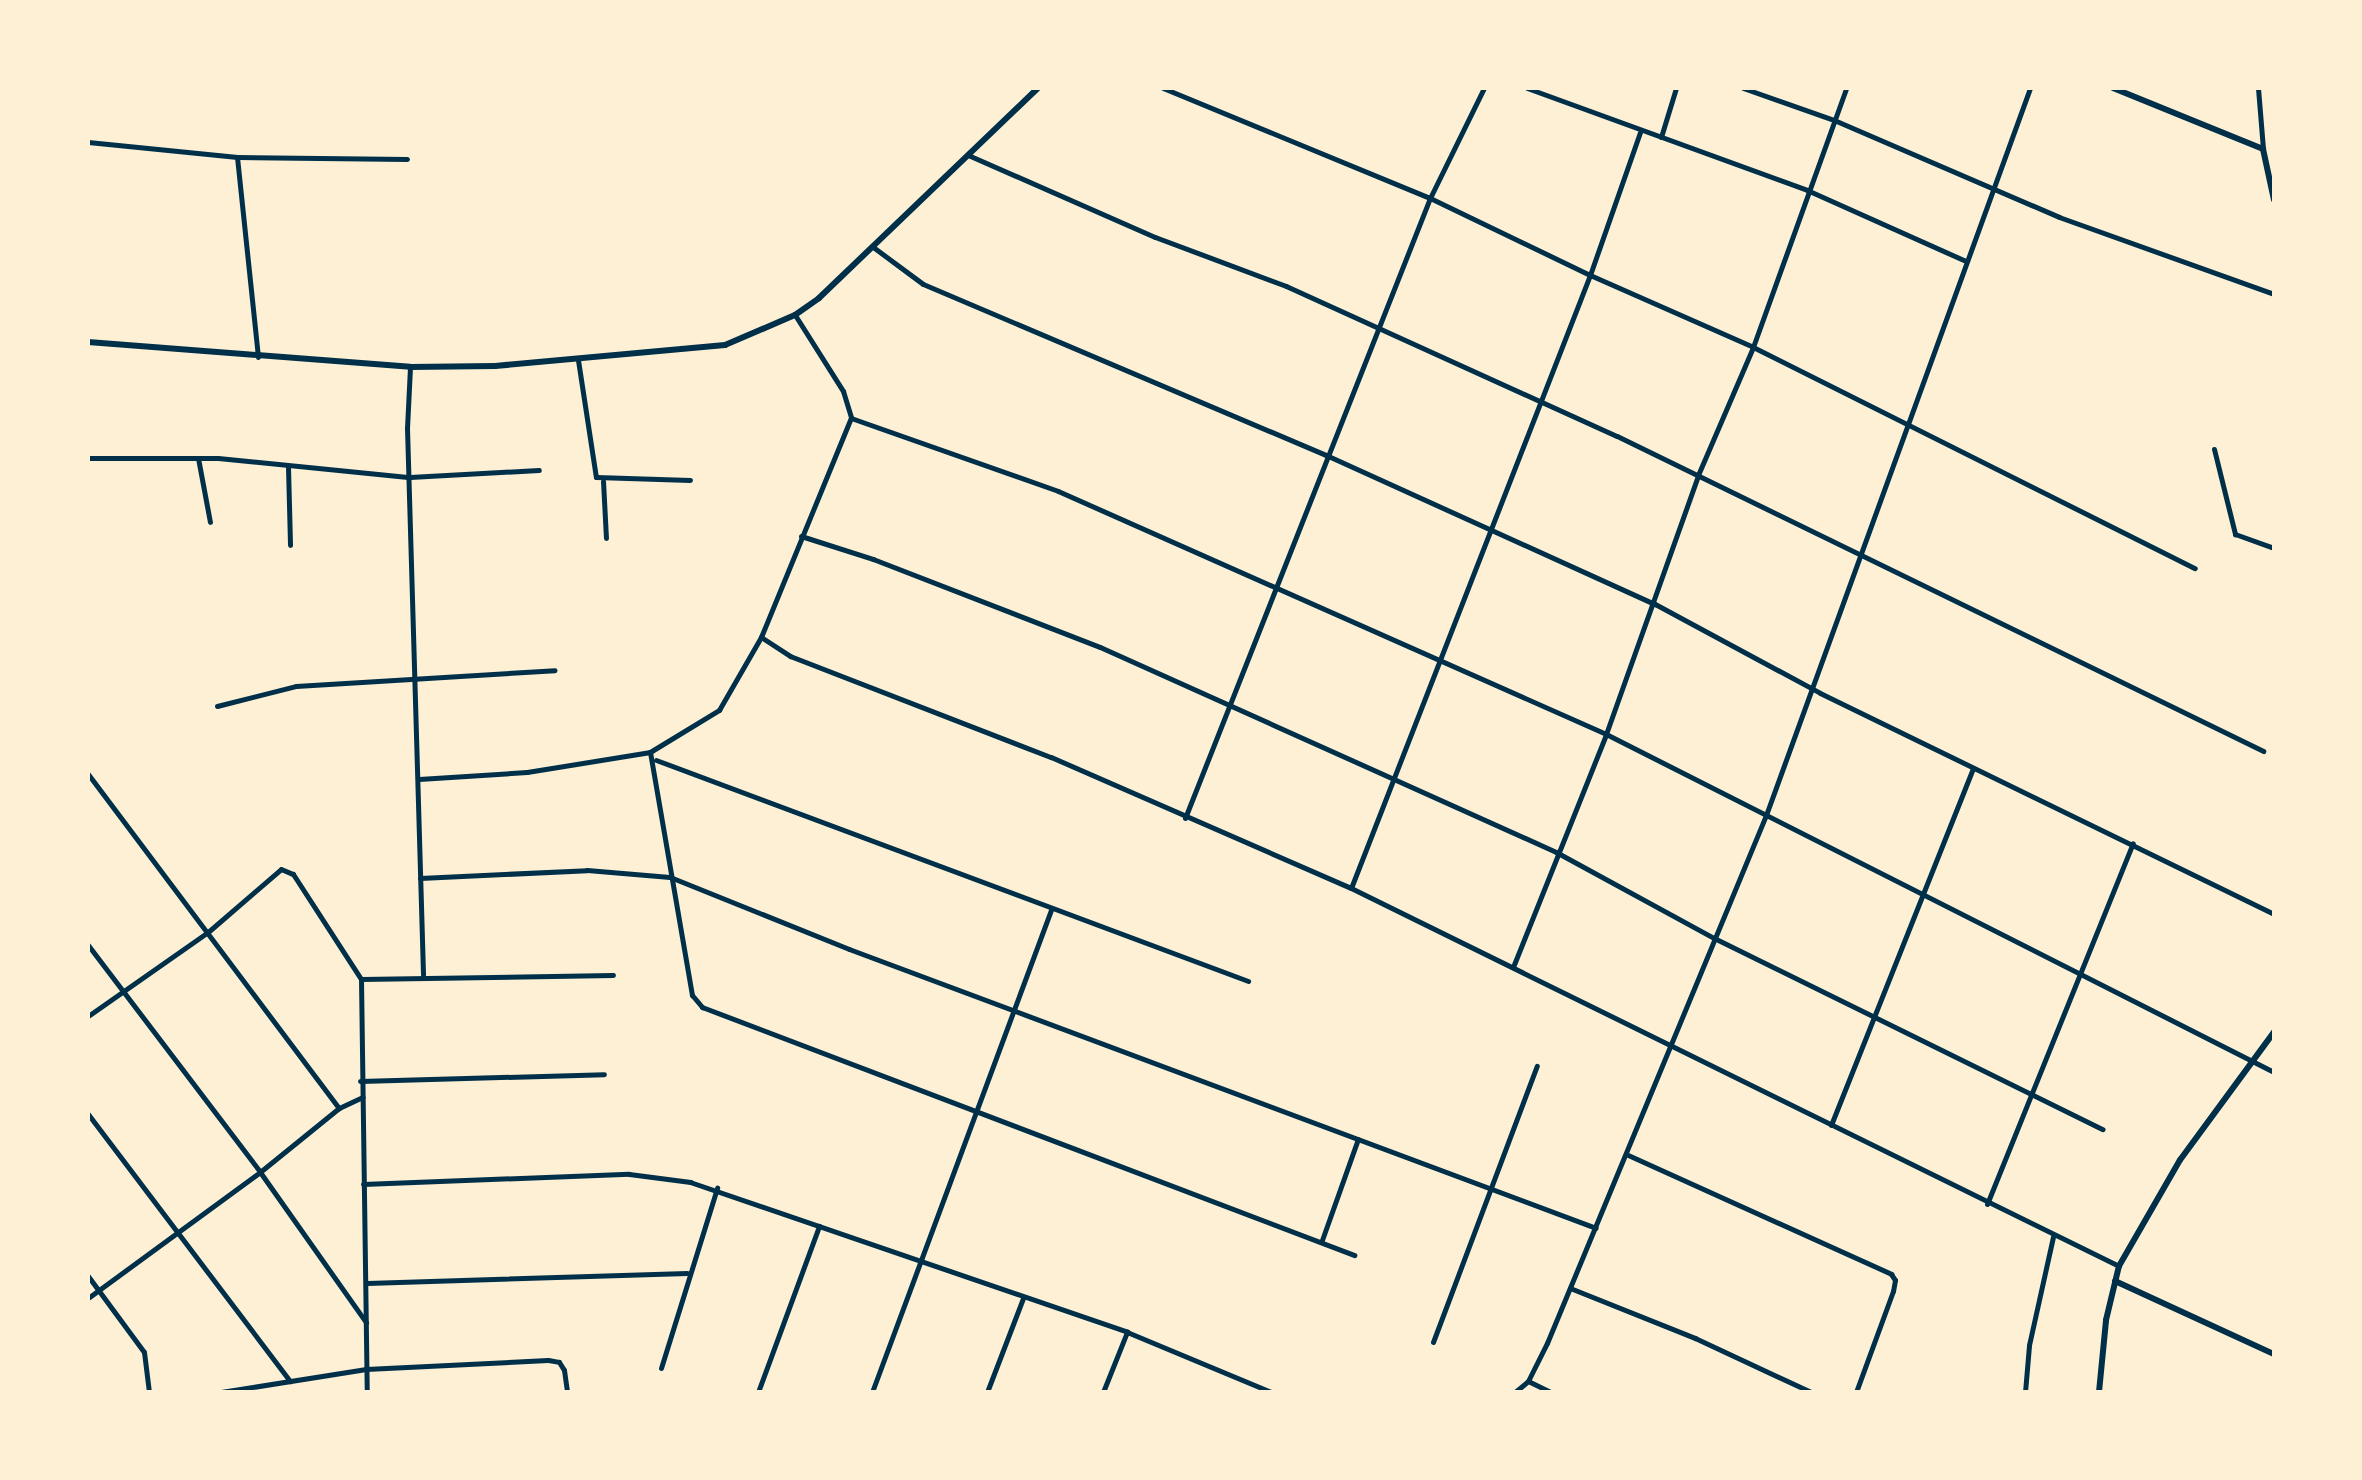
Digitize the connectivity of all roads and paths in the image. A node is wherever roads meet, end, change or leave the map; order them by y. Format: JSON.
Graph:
{"nodes":[{"id":1,"x":1038,"y":88,"type":"edge"},
{"id":2,"x":1163,"y":88,"type":"edge"},
{"id":3,"x":1484,"y":88,"type":"edge"},
{"id":4,"x":1527,"y":88,"type":"edge"},
{"id":5,"x":1676,"y":88,"type":"edge"},
{"id":6,"x":1744,"y":88,"type":"edge"},
{"id":7,"x":1846,"y":88,"type":"edge"},
{"id":8,"x":2030,"y":88,"type":"edge"},
{"id":9,"x":2113,"y":88,"type":"edge"},
{"id":10,"x":2258,"y":88,"type":"edge"},
{"id":11,"x":1834,"y":120,"type":"junction"},
{"id":12,"x":1640,"y":132,"type":"junction"},
{"id":13,"x":1661,"y":138,"type":"junction"},
{"id":14,"x":88,"y":142,"type":"edge"},
{"id":15,"x":2263,"y":149,"type":"junction"},
{"id":16,"x":968,"y":155,"type":"junction"},
{"id":17,"x":236,"y":158,"type":"junction"},
{"id":18,"x":408,"y":159,"type":"dead end"},
{"id":19,"x":1807,"y":190,"type":"junction"},
{"id":20,"x":1995,"y":190,"type":"junction"},
{"id":21,"x":1430,"y":198,"type":"junction"},
{"id":22,"x":2274,"y":200,"type":"edge"},
{"id":23,"x":873,"y":247,"type":"junction"},
{"id":24,"x":1966,"y":261,"type":"junction"},
{"id":25,"x":1590,"y":276,"type":"junction"},
{"id":26,"x":2274,"y":294,"type":"edge"},
{"id":27,"x":796,"y":315,"type":"junction"},
{"id":28,"x":1378,"y":328,"type":"junction"},
{"id":29,"x":88,"y":342,"type":"edge"},
{"id":30,"x":1753,"y":346,"type":"junction"},
{"id":31,"x":258,"y":357,"type":"junction"},
{"id":32,"x":578,"y":360,"type":"junction"},
{"id":33,"x":410,"y":367,"type":"junction"},
{"id":34,"x":1539,"y":402,"type":"junction"},
{"id":35,"x":851,"y":418,"type":"junction"},
{"id":36,"x":1910,"y":425,"type":"junction"},
{"id":37,"x":2214,"y":450,"type":"dead end"},
{"id":38,"x":1326,"y":455,"type":"junction"},
{"id":39,"x":88,"y":458,"type":"edge"},
{"id":40,"x":198,"y":458,"type":"junction"},
{"id":41,"x":288,"y":466,"type":"junction"},
{"id":42,"x":539,"y":470,"type":"dead end"},
{"id":43,"x":1698,"y":475,"type":"junction"},
{"id":44,"x":410,"y":477,"type":"junction"},
{"id":45,"x":600,"y":480,"type":"junction"},
{"id":46,"x":690,"y":480,"type":"dead end"},
{"id":47,"x":210,"y":522,"type":"dead end"},
{"id":48,"x":1490,"y":533,"type":"junction"},
{"id":49,"x":801,"y":536,"type":"junction"},
{"id":50,"x":606,"y":538,"type":"dead end"},
{"id":51,"x":290,"y":545,"type":"dead end"},
{"id":52,"x":2274,"y":548,"type":"edge"},
{"id":53,"x":1860,"y":554,"type":"junction"},
{"id":54,"x":2195,"y":568,"type":"dead end"},
{"id":55,"x":1278,"y":586,"type":"junction"},
{"id":56,"x":1655,"y":604,"type":"junction"},
{"id":57,"x":760,"y":637,"type":"junction"},
{"id":58,"x":1441,"y":660,"type":"junction"},
{"id":59,"x":555,"y":670,"type":"dead end"},
{"id":60,"x":414,"y":681,"type":"junction"},
{"id":61,"x":1813,"y":688,"type":"junction"},
{"id":62,"x":217,"y":706,"type":"dead end"},
{"id":63,"x":1228,"y":708,"type":"junction"},
{"id":64,"x":1606,"y":734,"type":"junction"},
{"id":65,"x":2263,"y":751,"type":"dead end"},
{"id":66,"x":650,"y":752,"type":"junction"},
{"id":67,"x":654,"y":760,"type":"junction"},
{"id":68,"x":1972,"y":768,"type":"junction"},
{"id":69,"x":88,"y":774,"type":"edge"},
{"id":70,"x":419,"y":780,"type":"junction"},
{"id":71,"x":1396,"y":781,"type":"junction"},
{"id":72,"x":1766,"y":815,"type":"junction"},
{"id":73,"x":1186,"y":818,"type":"junction"},
{"id":74,"x":2133,"y":843,"type":"junction"},
{"id":75,"x":1556,"y":852,"type":"junction"},
{"id":76,"x":670,"y":877,"type":"junction"},
{"id":77,"x":420,"y":878,"type":"junction"},
{"id":78,"x":1351,"y":888,"type":"junction"},
{"id":79,"x":1923,"y":893,"type":"junction"},
{"id":80,"x":1051,"y":910,"type":"junction"},
{"id":81,"x":2274,"y":914,"type":"edge"},
{"id":82,"x":208,"y":932,"type":"junction"},
{"id":83,"x":1714,"y":938,"type":"junction"},
{"id":84,"x":88,"y":945,"type":"edge"},
{"id":85,"x":1513,"y":967,"type":"junction"},
{"id":86,"x":422,"y":975,"type":"junction"},
{"id":87,"x":613,"y":975,"type":"dead end"},
{"id":88,"x":2082,"y":975,"type":"junction"},
{"id":89,"x":362,"y":979,"type":"junction"},
{"id":90,"x":1248,"y":981,"type":"dead end"},
{"id":91,"x":122,"y":991,"type":"junction"},
{"id":92,"x":1016,"y":1012,"type":"junction"},
{"id":93,"x":88,"y":1016,"type":"edge"},
{"id":94,"x":1874,"y":1016,"type":"junction"},
{"id":95,"x":2274,"y":1032,"type":"edge"},
{"id":96,"x":1670,"y":1042,"type":"junction"},
{"id":97,"x":2251,"y":1060,"type":"junction"},
{"id":98,"x":1537,"y":1066,"type":"dead end"},
{"id":99,"x":2274,"y":1072,"type":"edge"},
{"id":100,"x":604,"y":1074,"type":"dead end"},
{"id":101,"x":360,"y":1081,"type":"junction"},
{"id":102,"x":2034,"y":1092,"type":"junction"},
{"id":103,"x":363,"y":1096,"type":"junction"},
{"id":104,"x":339,"y":1108,"type":"junction"},
{"id":105,"x":976,"y":1110,"type":"junction"},
{"id":106,"x":88,"y":1114,"type":"edge"},
{"id":107,"x":1831,"y":1125,"type":"junction"},
{"id":108,"x":2103,"y":1129,"type":"dead end"},
{"id":109,"x":1358,"y":1139,"type":"junction"},
{"id":110,"x":1628,"y":1155,"type":"junction"},
{"id":111,"x":260,"y":1172,"type":"junction"},
{"id":112,"x":364,"y":1184,"type":"junction"},
{"id":113,"x":717,"y":1188,"type":"junction"},
{"id":114,"x":1490,"y":1188,"type":"junction"},
{"id":115,"x":1987,"y":1204,"type":"junction"},
{"id":116,"x":819,"y":1226,"type":"junction"},
{"id":117,"x":1596,"y":1228,"type":"junction"},
{"id":118,"x":180,"y":1230,"type":"junction"},
{"id":119,"x":2053,"y":1237,"type":"junction"},
{"id":120,"x":1322,"y":1240,"type":"junction"},
{"id":121,"x":1354,"y":1255,"type":"dead end"},
{"id":122,"x":920,"y":1260,"type":"junction"},
{"id":123,"x":2119,"y":1266,"type":"junction"},
{"id":124,"x":687,"y":1273,"type":"junction"},
{"id":125,"x":88,"y":1276,"type":"edge"},
{"id":126,"x":2114,"y":1281,"type":"junction"},
{"id":127,"x":367,"y":1282,"type":"junction"},
{"id":128,"x":1570,"y":1288,"type":"junction"},
{"id":129,"x":98,"y":1290,"type":"junction"},
{"id":130,"x":88,"y":1298,"type":"edge"},
{"id":131,"x":1023,"y":1298,"type":"junction"},
{"id":132,"x":366,"y":1322,"type":"junction"},
{"id":133,"x":1127,"y":1332,"type":"junction"},
{"id":134,"x":1434,"y":1342,"type":"dead end"},
{"id":135,"x":2274,"y":1354,"type":"edge"},
{"id":136,"x":661,"y":1368,"type":"dead end"},
{"id":137,"x":366,"y":1369,"type":"junction"},
{"id":138,"x":290,"y":1380,"type":"junction"},
{"id":139,"x":1528,"y":1382,"type":"junction"},
{"id":140,"x":150,"y":1392,"type":"edge"},
{"id":141,"x":221,"y":1392,"type":"edge"},
{"id":142,"x":367,"y":1392,"type":"edge"},
{"id":143,"x":567,"y":1392,"type":"edge"},
{"id":144,"x":758,"y":1392,"type":"edge"},
{"id":145,"x":872,"y":1392,"type":"edge"},
{"id":146,"x":987,"y":1392,"type":"edge"},
{"id":147,"x":1104,"y":1392,"type":"edge"},
{"id":148,"x":1272,"y":1392,"type":"edge"},
{"id":149,"x":1515,"y":1392,"type":"edge"},
{"id":150,"x":1551,"y":1392,"type":"edge"},
{"id":151,"x":1812,"y":1392,"type":"edge"},
{"id":152,"x":1856,"y":1392,"type":"edge"},
{"id":153,"x":2025,"y":1392,"type":"edge"},
{"id":154,"x":2099,"y":1392,"type":"edge"}],
"edges":[{"from":1,"to":16,"type":"street"},
{"from":2,"to":21,"type":"street"},
{"from":3,"to":21,"type":"street"},
{"from":4,"to":12,"type":"street"},
{"from":5,"to":13,"type":"street"},
{"from":6,"to":11,"type":"street"},
{"from":7,"to":11,"type":"street"},
{"from":8,"to":20,"type":"street"},
{"from":9,"to":15,"type":"street"},
{"from":10,"to":15,"type":"street"},
{"from":11,"to":19,"type":"street"},
{"from":11,"to":20,"type":"street"},
{"from":12,"to":13,"type":"street"},
{"from":12,"to":25,"type":"street"},
{"from":13,"to":19,"type":"street"},
{"from":14,"to":17,"type":"street"},
{"from":15,"to":22,"type":"street"},
{"from":16,"to":23,"type":"street"},
{"from":16,"to":28,"type":"street"},
{"from":17,"to":18,"type":"street"},
{"from":17,"to":31,"type":"street"},
{"from":19,"to":24,"type":"street"},
{"from":19,"to":30,"type":"street"},
{"from":20,"to":24,"type":"street"},
{"from":20,"to":26,"type":"street"},
{"from":21,"to":25,"type":"street"},
{"from":21,"to":28,"type":"street"},
{"from":23,"to":27,"type":"street"},
{"from":23,"to":38,"type":"street"},
{"from":24,"to":36,"type":"street"},
{"from":25,"to":30,"type":"street"},
{"from":25,"to":34,"type":"street"},
{"from":27,"to":32,"type":"street"},
{"from":27,"to":35,"type":"street"},
{"from":28,"to":34,"type":"street"},
{"from":28,"to":38,"type":"street"},
{"from":29,"to":31,"type":"street"},
{"from":30,"to":36,"type":"street"},
{"from":30,"to":43,"type":"street"},
{"from":31,"to":33,"type":"street"},
{"from":32,"to":33,"type":"street"},
{"from":32,"to":45,"type":"street"},
{"from":33,"to":44,"type":"street"},
{"from":34,"to":43,"type":"street"},
{"from":34,"to":48,"type":"street"},
{"from":35,"to":49,"type":"street"},
{"from":35,"to":55,"type":"street"},
{"from":36,"to":53,"type":"street"},
{"from":36,"to":54,"type":"street"},
{"from":37,"to":52,"type":"street"},
{"from":38,"to":48,"type":"street"},
{"from":38,"to":55,"type":"street"},
{"from":39,"to":40,"type":"street"},
{"from":40,"to":41,"type":"street"},
{"from":40,"to":47,"type":"street"},
{"from":41,"to":44,"type":"street"},
{"from":41,"to":51,"type":"street"},
{"from":42,"to":44,"type":"street"},
{"from":43,"to":53,"type":"street"},
{"from":43,"to":56,"type":"street"},
{"from":44,"to":60,"type":"street"},
{"from":45,"to":46,"type":"street"},
{"from":45,"to":50,"type":"street"},
{"from":48,"to":56,"type":"street"},
{"from":48,"to":58,"type":"street"},
{"from":49,"to":57,"type":"street"},
{"from":49,"to":63,"type":"street"},
{"from":53,"to":61,"type":"street"},
{"from":53,"to":65,"type":"street"},
{"from":55,"to":58,"type":"street"},
{"from":55,"to":63,"type":"street"},
{"from":56,"to":61,"type":"street"},
{"from":56,"to":64,"type":"street"},
{"from":57,"to":66,"type":"street"},
{"from":57,"to":73,"type":"street"},
{"from":58,"to":64,"type":"street"},
{"from":58,"to":71,"type":"street"},
{"from":59,"to":60,"type":"street"},
{"from":60,"to":62,"type":"street"},
{"from":60,"to":70,"type":"street"},
{"from":61,"to":68,"type":"street"},
{"from":61,"to":72,"type":"street"},
{"from":63,"to":71,"type":"street"},
{"from":63,"to":73,"type":"street"},
{"from":64,"to":72,"type":"street"},
{"from":64,"to":75,"type":"street"},
{"from":66,"to":67,"type":"street"},
{"from":66,"to":70,"type":"street"},
{"from":67,"to":76,"type":"street"},
{"from":67,"to":80,"type":"street"},
{"from":68,"to":74,"type":"street"},
{"from":68,"to":79,"type":"street"},
{"from":69,"to":82,"type":"street"},
{"from":70,"to":77,"type":"street"},
{"from":71,"to":75,"type":"street"},
{"from":71,"to":78,"type":"street"},
{"from":72,"to":79,"type":"street"},
{"from":72,"to":83,"type":"street"},
{"from":73,"to":78,"type":"street"},
{"from":74,"to":81,"type":"street"},
{"from":74,"to":88,"type":"street"},
{"from":75,"to":83,"type":"street"},
{"from":75,"to":85,"type":"street"},
{"from":76,"to":77,"type":"street"},
{"from":76,"to":92,"type":"street"},
{"from":76,"to":105,"type":"street"},
{"from":77,"to":86,"type":"street"},
{"from":78,"to":85,"type":"street"},
{"from":79,"to":88,"type":"street"},
{"from":79,"to":94,"type":"street"},
{"from":80,"to":90,"type":"street"},
{"from":80,"to":92,"type":"street"},
{"from":82,"to":89,"type":"street"},
{"from":82,"to":91,"type":"street"},
{"from":82,"to":104,"type":"street"},
{"from":83,"to":94,"type":"street"},
{"from":83,"to":96,"type":"street"},
{"from":84,"to":91,"type":"street"},
{"from":85,"to":96,"type":"street"},
{"from":86,"to":87,"type":"street"},
{"from":86,"to":89,"type":"street"},
{"from":88,"to":97,"type":"street"},
{"from":88,"to":102,"type":"street"},
{"from":89,"to":101,"type":"street"},
{"from":91,"to":93,"type":"street"},
{"from":91,"to":111,"type":"street"},
{"from":92,"to":105,"type":"street"},
{"from":92,"to":109,"type":"street"},
{"from":94,"to":102,"type":"street"},
{"from":94,"to":107,"type":"street"},
{"from":95,"to":97,"type":"street"},
{"from":96,"to":107,"type":"street"},
{"from":96,"to":110,"type":"street"},
{"from":97,"to":99,"type":"street"},
{"from":97,"to":123,"type":"street"},
{"from":98,"to":114,"type":"street"},
{"from":100,"to":101,"type":"street"},
{"from":101,"to":103,"type":"street"},
{"from":102,"to":108,"type":"street"},
{"from":102,"to":115,"type":"street"},
{"from":103,"to":104,"type":"street"},
{"from":103,"to":112,"type":"street"},
{"from":104,"to":111,"type":"street"},
{"from":105,"to":120,"type":"street"},
{"from":105,"to":122,"type":"street"},
{"from":106,"to":118,"type":"street"},
{"from":107,"to":115,"type":"street"},
{"from":109,"to":114,"type":"street"},
{"from":109,"to":120,"type":"street"},
{"from":110,"to":117,"type":"street"},
{"from":110,"to":152,"type":"street"},
{"from":111,"to":118,"type":"street"},
{"from":111,"to":132,"type":"street"},
{"from":112,"to":113,"type":"street"},
{"from":112,"to":127,"type":"street"},
{"from":113,"to":116,"type":"street"},
{"from":113,"to":124,"type":"street"},
{"from":114,"to":117,"type":"street"},
{"from":114,"to":134,"type":"street"},
{"from":115,"to":119,"type":"street"},
{"from":116,"to":122,"type":"street"},
{"from":116,"to":144,"type":"street"},
{"from":117,"to":128,"type":"street"},
{"from":118,"to":129,"type":"street"},
{"from":118,"to":138,"type":"street"},
{"from":119,"to":123,"type":"street"},
{"from":119,"to":153,"type":"street"},
{"from":120,"to":121,"type":"street"},
{"from":122,"to":131,"type":"street"},
{"from":122,"to":145,"type":"street"},
{"from":123,"to":126,"type":"street"},
{"from":124,"to":127,"type":"street"},
{"from":124,"to":136,"type":"street"},
{"from":125,"to":129,"type":"street"},
{"from":126,"to":135,"type":"street"},
{"from":126,"to":154,"type":"street"},
{"from":127,"to":132,"type":"street"},
{"from":128,"to":139,"type":"street"},
{"from":128,"to":151,"type":"street"},
{"from":129,"to":130,"type":"street"},
{"from":129,"to":140,"type":"street"},
{"from":131,"to":133,"type":"street"},
{"from":131,"to":146,"type":"street"},
{"from":132,"to":137,"type":"street"},
{"from":133,"to":147,"type":"street"},
{"from":133,"to":148,"type":"street"},
{"from":137,"to":138,"type":"street"},
{"from":137,"to":142,"type":"street"},
{"from":137,"to":143,"type":"street"},
{"from":138,"to":141,"type":"street"},
{"from":139,"to":149,"type":"street"},
{"from":139,"to":150,"type":"street"}]}
